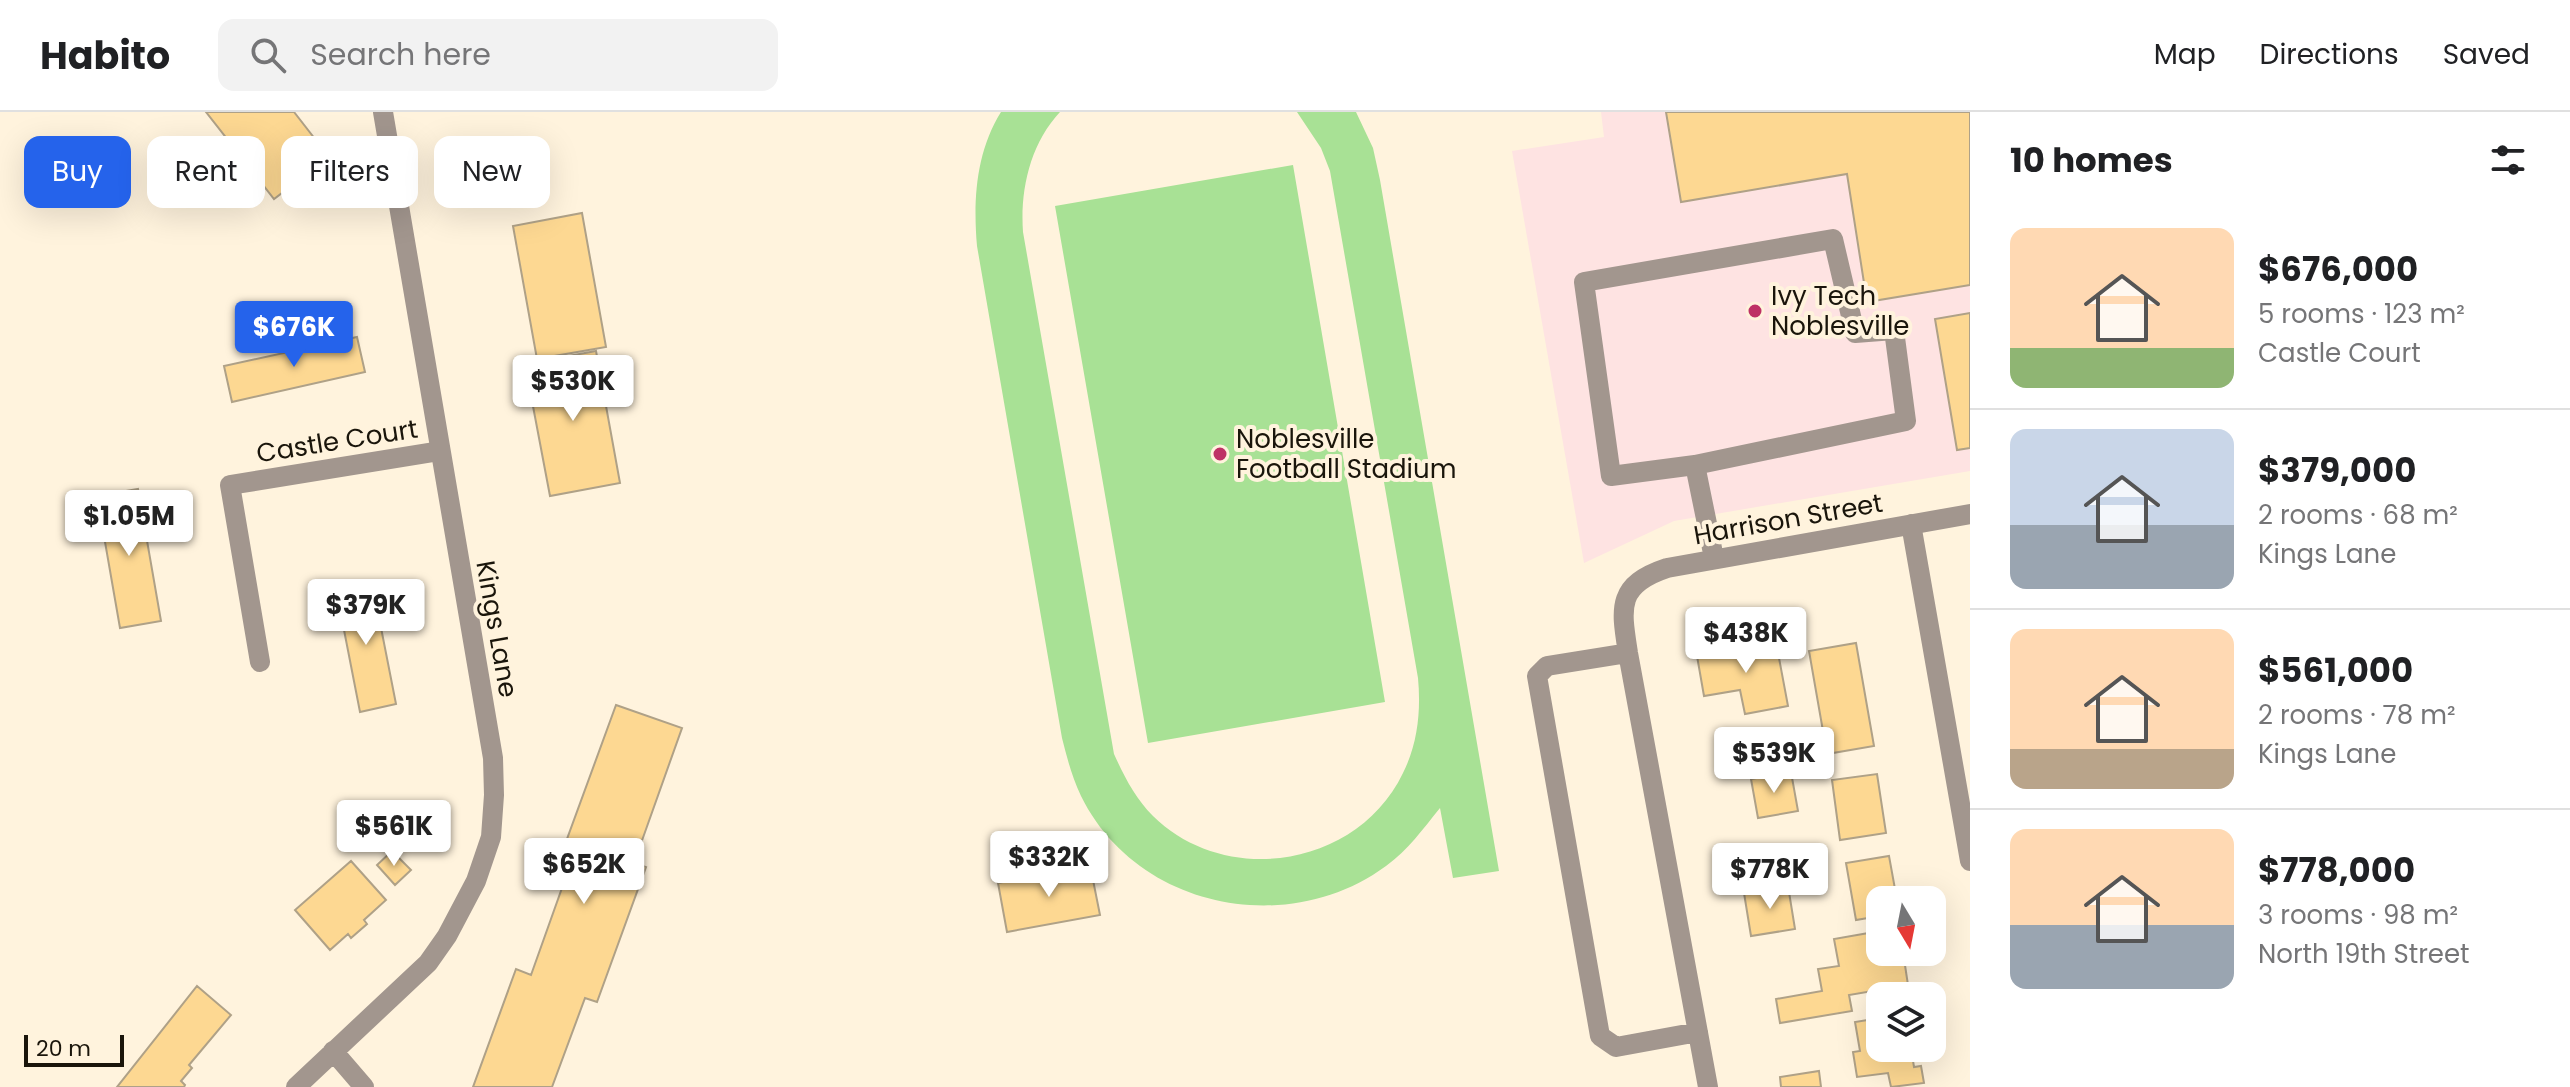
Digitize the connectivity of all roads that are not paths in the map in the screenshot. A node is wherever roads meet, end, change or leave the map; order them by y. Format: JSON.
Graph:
{"nodes":[{"id":1,"x":383,"y":112,"type":"edge"},
{"id":2,"x":440,"y":451,"type":"junction"},
{"id":3,"x":1695,"y":465,"type":"junction"},
{"id":4,"x":1970,"y":514,"type":"edge"},
{"id":5,"x":1911,"y":524,"type":"junction"},
{"id":6,"x":1714,"y":558,"type":"junction"},
{"id":7,"x":1628,"y":653,"type":"junction"},
{"id":8,"x":260,"y":662,"type":"dead end"},
{"id":9,"x":1970,"y":861,"type":"edge"},
{"id":10,"x":1698,"y":1032,"type":"junction"},
{"id":11,"x":333,"y":1051,"type":"junction"},
{"id":12,"x":296,"y":1087,"type":"edge"},
{"id":13,"x":364,"y":1087,"type":"edge"},
{"id":14,"x":1708,"y":1087,"type":"edge"}],
"edges":[{"from":1,"to":2,"type":"street","name":"Kings Lane"},
{"from":2,"to":8,"type":"street","name":"Castle Court"},
{"from":2,"to":11,"type":"street","name":"Kings Lane"},
{"from":3,"to":3,"type":"street"},
{"from":3,"to":6,"type":"street"},
{"from":4,"to":5,"type":"street","name":"Harrison Street"},
{"from":5,"to":6,"type":"street","name":"Harrison Street"},
{"from":5,"to":9,"type":"street"},
{"from":6,"to":7,"type":"street","name":"Harrison Street"},
{"from":7,"to":10,"type":"street"},
{"from":7,"to":10,"type":"street"},
{"from":10,"to":14,"type":"street"},
{"from":11,"to":12,"type":"street","name":"Kings Lane"},
{"from":11,"to":13,"type":"street"}]}
